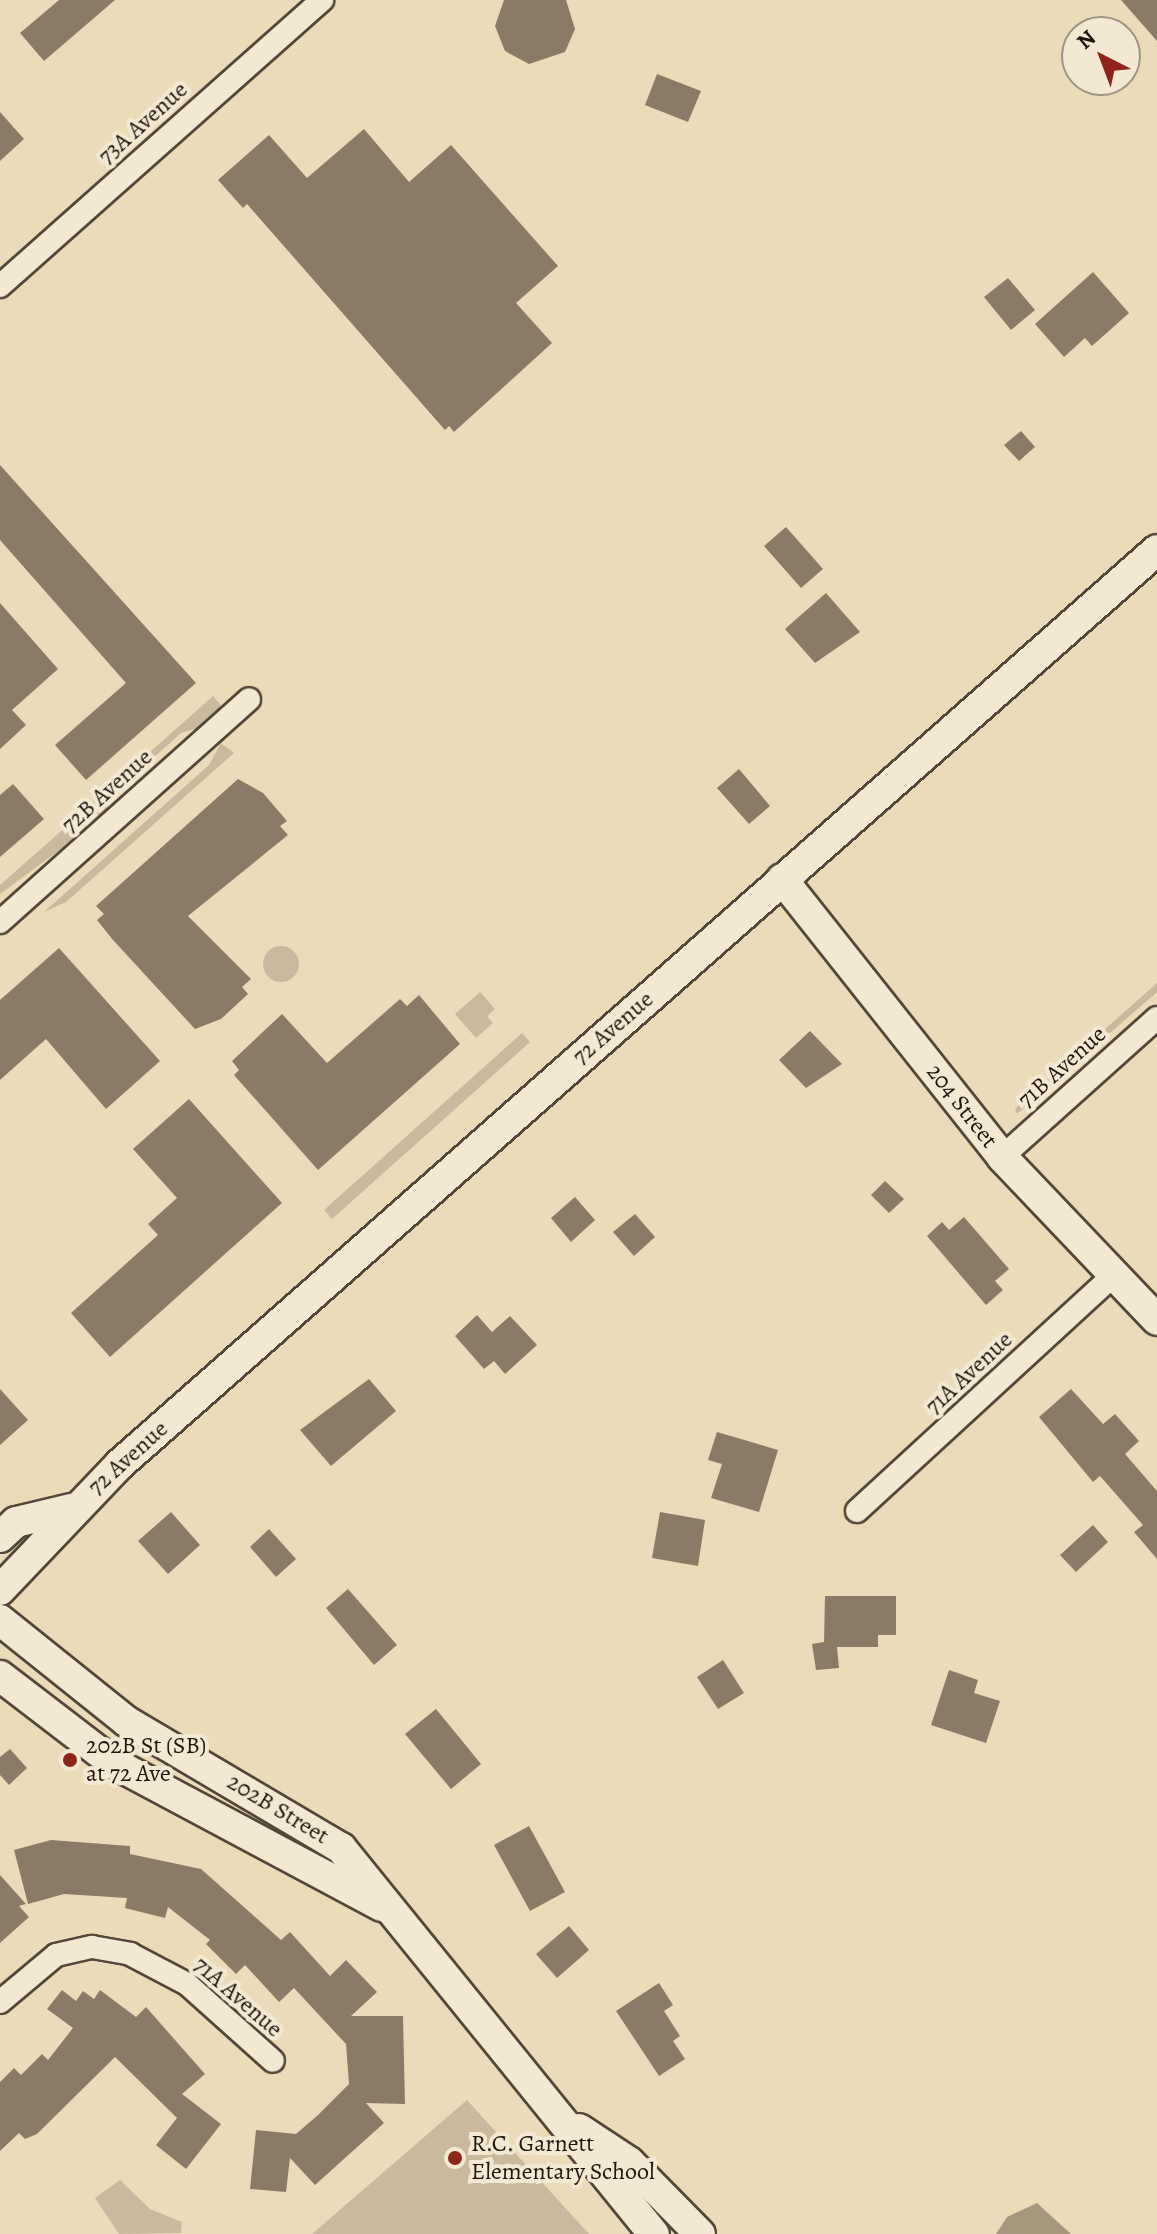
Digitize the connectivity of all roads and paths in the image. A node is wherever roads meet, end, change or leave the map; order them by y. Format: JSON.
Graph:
{"nodes":[{"id":1,"x":322,"y":0,"type":"edge"},
{"id":2,"x":0,"y":286,"type":"edge"},
{"id":3,"x":1157,"y":550,"type":"edge"},
{"id":4,"x":249,"y":699,"type":"dead end"},
{"id":5,"x":782,"y":879,"type":"junction"},
{"id":6,"x":0,"y":922,"type":"edge"},
{"id":7,"x":1157,"y":1018,"type":"edge"},
{"id":8,"x":1002,"y":1157,"type":"junction"},
{"id":9,"x":1116,"y":1273,"type":"junction"},
{"id":10,"x":1157,"y":1320,"type":"edge"},
{"id":11,"x":71,"y":1509,"type":"junction"},
{"id":12,"x":857,"y":1511,"type":"dead end"},
{"id":13,"x":0,"y":1537,"type":"edge"},
{"id":14,"x":0,"y":1590,"type":"edge"},
{"id":15,"x":0,"y":1620,"type":"edge"},
{"id":16,"x":0,"y":1676,"type":"edge"},
{"id":17,"x":383,"y":1906,"type":"junction"},
{"id":18,"x":0,"y":2002,"type":"edge"},
{"id":19,"x":273,"y":2061,"type":"dead end"},
{"id":20,"x":567,"y":2121,"type":"junction"},
{"id":21,"x":654,"y":2234,"type":"edge"},
{"id":22,"x":700,"y":2234,"type":"edge"}],
"edges":[{"from":1,"to":2,"type":"street","name":"73A Avenue"},
{"from":3,"to":5,"type":"main road","name":"72 Avenue"},
{"from":4,"to":6,"type":"street","name":"72B Avenue"},
{"from":5,"to":8,"type":"main road","name":"204 Street"},
{"from":5,"to":11,"type":"main road","name":"72 Avenue"},
{"from":7,"to":8,"type":"street","name":"71B Avenue"},
{"from":8,"to":9,"type":"main road","name":"204 Street"},
{"from":9,"to":10,"type":"main road","name":"204 Street"},
{"from":9,"to":12,"type":"street","name":"71A Avenue"},
{"from":11,"to":13,"type":"main road","name":"72 Avenue"},
{"from":11,"to":14,"type":"main road","name":"72 Avenue"},
{"from":15,"to":17,"type":"main road","name":"202B Street"},
{"from":16,"to":17,"type":"main road","name":"202B Street"},
{"from":17,"to":20,"type":"main road","name":"202B Street"},
{"from":18,"to":19,"type":"street","name":"71A Avenue"},
{"from":20,"to":21,"type":"main road","name":"202B Street"},
{"from":20,"to":22,"type":"main road","name":"202B Street"}]}
